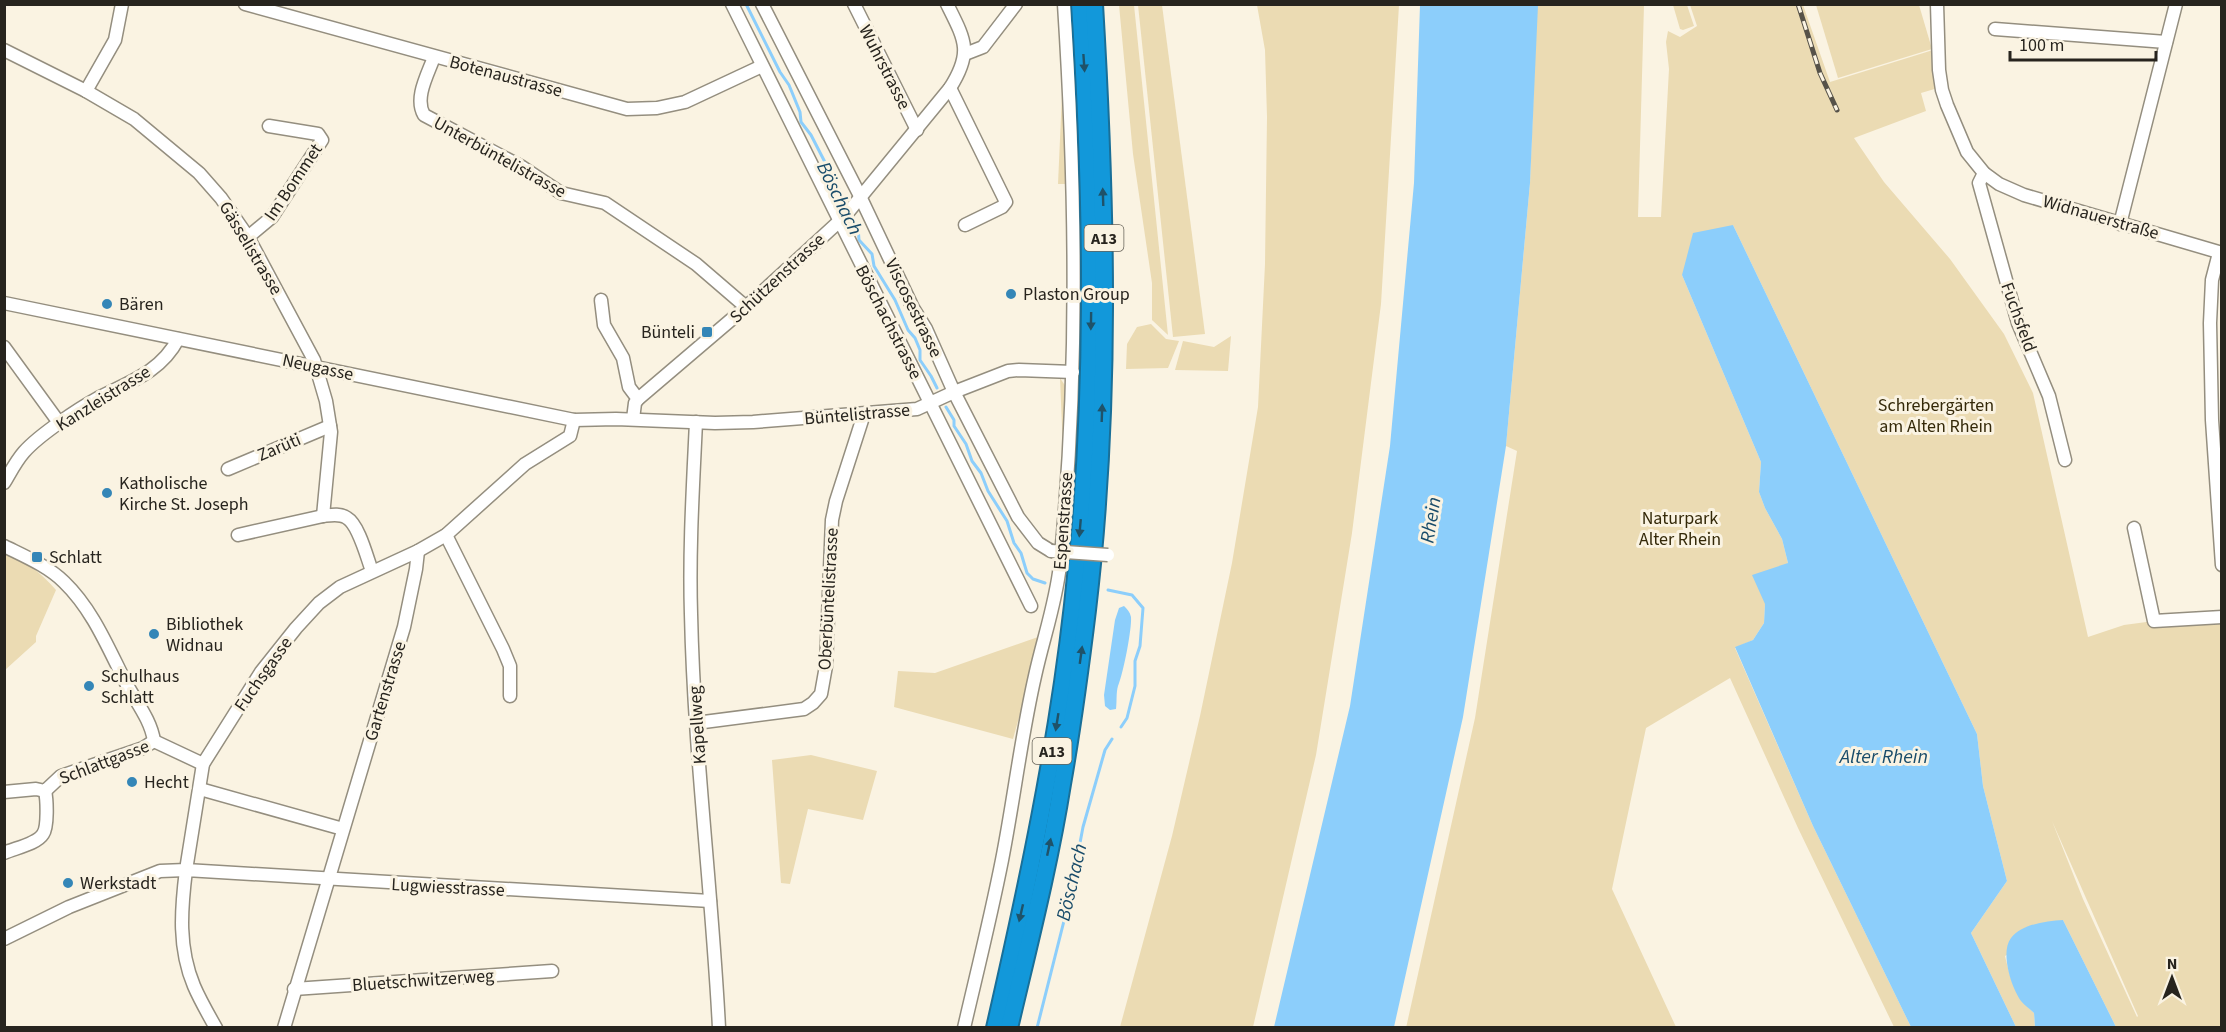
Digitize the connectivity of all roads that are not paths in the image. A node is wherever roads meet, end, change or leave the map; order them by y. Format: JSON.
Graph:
{"nodes":[{"id":1,"x":122,"y":4,"type":"edge"},
{"id":2,"x":245,"y":4,"type":"edge"},
{"id":3,"x":732,"y":4,"type":"edge"},
{"id":4,"x":762,"y":4,"type":"edge"},
{"id":5,"x":854,"y":4,"type":"edge"},
{"id":6,"x":947,"y":4,"type":"edge"},
{"id":7,"x":1016,"y":4,"type":"edge"},
{"id":8,"x":1064,"y":4,"type":"edge"},
{"id":9,"x":1080,"y":4,"type":"edge"},
{"id":10,"x":1094,"y":4,"type":"edge"},
{"id":11,"x":1937,"y":4,"type":"edge"},
{"id":12,"x":2176,"y":4,"type":"edge"},
{"id":13,"x":1995,"y":30,"type":"dead end"},
{"id":14,"x":2166,"y":42,"type":"junction"},
{"id":15,"x":4,"y":50,"type":"edge"},
{"id":16,"x":965,"y":54,"type":"junction"},
{"id":17,"x":434,"y":57,"type":"junction"},
{"id":18,"x":762,"y":66,"type":"junction"},
{"id":19,"x":950,"y":88,"type":"junction"},
{"id":20,"x":86,"y":91,"type":"junction"},
{"id":21,"x":269,"y":126,"type":"dead end"},
{"id":22,"x":917,"y":130,"type":"junction"},
{"id":23,"x":1984,"y":173,"type":"junction"},
{"id":24,"x":858,"y":200,"type":"junction"},
{"id":25,"x":842,"y":218,"type":"junction"},
{"id":26,"x":2120,"y":224,"type":"junction"},
{"id":27,"x":964,"y":225,"type":"dead end"},
{"id":28,"x":248,"y":237,"type":"junction"},
{"id":29,"x":2220,"y":253,"type":"edge"},
{"id":30,"x":601,"y":300,"type":"dead end"},
{"id":31,"x":4,"y":303,"type":"edge"},
{"id":32,"x":746,"y":307,"type":"junction"},
{"id":33,"x":177,"y":339,"type":"junction"},
{"id":34,"x":4,"y":347,"type":"edge"},
{"id":35,"x":315,"y":367,"type":"junction"},
{"id":36,"x":1073,"y":372,"type":"junction"},
{"id":37,"x":954,"y":392,"type":"junction"},
{"id":38,"x":638,"y":399,"type":"junction"},
{"id":39,"x":929,"y":404,"type":"junction"},
{"id":40,"x":864,"y":414,"type":"junction"},
{"id":41,"x":633,"y":419,"type":"junction"},
{"id":42,"x":574,"y":420,"type":"junction"},
{"id":43,"x":696,"y":422,"type":"junction"},
{"id":44,"x":60,"y":424,"type":"junction"},
{"id":45,"x":330,"y":426,"type":"junction"},
{"id":46,"x":2065,"y":460,"type":"dead end"},
{"id":47,"x":228,"y":469,"type":"dead end"},
{"id":48,"x":4,"y":483,"type":"edge"},
{"id":49,"x":323,"y":516,"type":"junction"},
{"id":50,"x":2134,"y":528,"type":"dead end"},
{"id":51,"x":238,"y":535,"type":"dead end"},
{"id":52,"x":446,"y":535,"type":"junction"},
{"id":53,"x":4,"y":546,"type":"edge"},
{"id":54,"x":418,"y":551,"type":"junction"},
{"id":55,"x":1108,"y":555,"type":"dead end"},
{"id":56,"x":2222,"y":565,"type":"edge"},
{"id":57,"x":372,"y":571,"type":"junction"},
{"id":58,"x":1031,"y":606,"type":"dead end"},
{"id":59,"x":2222,"y":617,"type":"edge"},
{"id":60,"x":510,"y":696,"type":"dead end"},
{"id":61,"x":696,"y":723,"type":"junction"},
{"id":62,"x":154,"y":741,"type":"junction"},
{"id":63,"x":203,"y":764,"type":"junction"},
{"id":64,"x":200,"y":789,"type":"junction"},
{"id":65,"x":45,"y":791,"type":"junction"},
{"id":66,"x":4,"y":792,"type":"edge"},
{"id":67,"x":343,"y":829,"type":"junction"},
{"id":68,"x":4,"y":853,"type":"edge"},
{"id":69,"x":186,"y":870,"type":"junction"},
{"id":70,"x":329,"y":880,"type":"junction"},
{"id":71,"x":710,"y":902,"type":"junction"},
{"id":72,"x":4,"y":939,"type":"edge"},
{"id":73,"x":552,"y":971,"type":"dead end"},
{"id":74,"x":294,"y":989,"type":"junction"},
{"id":75,"x":216,"y":1028,"type":"edge"},
{"id":76,"x":284,"y":1028,"type":"edge"},
{"id":77,"x":719,"y":1028,"type":"edge"},
{"id":78,"x":964,"y":1028,"type":"edge"},
{"id":79,"x":995,"y":1028,"type":"edge"},
{"id":80,"x":1009,"y":1028,"type":"edge"}],
"edges":[{"from":1,"to":20,"type":"street"},
{"from":2,"to":17,"type":"street","name":"Botenaustrasse"},
{"from":3,"to":18,"type":"street","name":"Böschachstrasse"},
{"from":4,"to":24,"type":"street","name":"Viscosestrasse"},
{"from":5,"to":22,"type":"street","name":"Wuhrstrasse"},
{"from":6,"to":16,"type":"street"},
{"from":7,"to":16,"type":"street"},
{"from":8,"to":36,"type":"street","name":"Espenstrasse"},
{"from":9,"to":79,"type":"highway","number":"A13","one_way":true},
{"from":80,"to":10,"type":"highway","number":"A13","one_way":true},
{"from":11,"to":23,"type":"street"},
{"from":12,"to":14,"type":"street"},
{"from":13,"to":14,"type":"street"},
{"from":14,"to":26,"type":"street"},
{"from":15,"to":20,"type":"street","name":"Gässelistrasse"},
{"from":16,"to":19,"type":"street","name":"Schützenstrasse"},
{"from":17,"to":18,"type":"street","name":"Botenaustrasse"},
{"from":17,"to":32,"type":"street","name":"Unterbüntelistrasse"},
{"from":18,"to":25,"type":"street","name":"Böschachstrasse"},
{"from":19,"to":22,"type":"street","name":"Schützenstrasse"},
{"from":19,"to":27,"type":"street"},
{"from":20,"to":28,"type":"street","name":"Gässelistrasse"},
{"from":21,"to":28,"type":"street","name":"Im Bommet"},
{"from":22,"to":24,"type":"street","name":"Schützenstrasse"},
{"from":23,"to":26,"type":"street","name":"Widnauerstraße"},
{"from":23,"to":46,"type":"street","name":"Fuchsfeld"},
{"from":24,"to":25,"type":"street","name":"Schützenstrasse"},
{"from":24,"to":37,"type":"street","name":"Viscosestrasse"},
{"from":25,"to":32,"type":"street","name":"Schützenstrasse"},
{"from":25,"to":39,"type":"street","name":"Böschachstrasse"},
{"from":26,"to":29,"type":"street","name":"Widnauerstraße"},
{"from":28,"to":35,"type":"street","name":"Gässelistrasse"},
{"from":29,"to":56,"type":"street"},
{"from":30,"to":38,"type":"street"},
{"from":31,"to":33,"type":"street","name":"Neugasse"},
{"from":32,"to":38,"type":"street","name":"Schützenstrasse"},
{"from":33,"to":35,"type":"street","name":"Neugasse"},
{"from":33,"to":44,"type":"street","name":"Kanzleistrasse"},
{"from":34,"to":44,"type":"street"},
{"from":35,"to":42,"type":"street","name":"Neugasse"},
{"from":35,"to":45,"type":"street","name":"Gässelistrasse"},
{"from":36,"to":37,"type":"street","name":"Büntelistrasse"},
{"from":36,"to":78,"type":"street","name":"Espenstrasse"},
{"from":37,"to":39,"type":"street","name":"Büntelistrasse"},
{"from":37,"to":55,"type":"street","name":"Viscosestrasse","bridge":true},
{"from":38,"to":41,"type":"street"},
{"from":39,"to":40,"type":"street","name":"Büntelistrasse"},
{"from":39,"to":58,"type":"street","name":"Böschachstrasse"},
{"from":40,"to":43,"type":"street","name":"Büntelistrasse"},
{"from":40,"to":61,"type":"street","name":"Oberbüntelistrasse"},
{"from":41,"to":42,"type":"street","name":"Neugasse"},
{"from":41,"to":43,"type":"street","name":"Büntelistrasse"},
{"from":42,"to":52,"type":"street","name":"Fuchsgasse"},
{"from":43,"to":61,"type":"street","name":"Kapellweg"},
{"from":44,"to":48,"type":"street","name":"Kanzleistrasse"},
{"from":45,"to":47,"type":"street","name":"Zarüti"},
{"from":45,"to":49,"type":"street","name":"Gässelistrasse"},
{"from":49,"to":51,"type":"street"},
{"from":49,"to":57,"type":"street"},
{"from":50,"to":59,"type":"street"},
{"from":52,"to":54,"type":"street","name":"Fuchsgasse"},
{"from":52,"to":60,"type":"street"},
{"from":53,"to":62,"type":"street"},
{"from":54,"to":57,"type":"street","name":"Fuchsgasse"},
{"from":54,"to":67,"type":"street","name":"Gartenstrasse"},
{"from":57,"to":63,"type":"street","name":"Fuchsgasse"},
{"from":61,"to":71,"type":"street","name":"Kapellweg"},
{"from":62,"to":63,"type":"street","name":"Schlattgasse"},
{"from":62,"to":65,"type":"street","name":"Schlattgasse"},
{"from":63,"to":64,"type":"street","name":"Fuchsgasse"},
{"from":64,"to":67,"type":"street"},
{"from":64,"to":69,"type":"street","name":"Fuchsgasse"},
{"from":65,"to":66,"type":"street","name":"Schlattgasse"},
{"from":65,"to":68,"type":"street"},
{"from":67,"to":70,"type":"street","name":"Gartenstrasse"},
{"from":69,"to":70,"type":"street","name":"Lugwiesstrasse"},
{"from":69,"to":72,"type":"street"},
{"from":69,"to":75,"type":"street","name":"Fuchsgasse"},
{"from":70,"to":71,"type":"street","name":"Lugwiesstrasse"},
{"from":70,"to":74,"type":"street","name":"Gartenstrasse"},
{"from":71,"to":77,"type":"street","name":"Kapellweg"},
{"from":73,"to":74,"type":"street","name":"Bluetschwitzerweg"},
{"from":74,"to":76,"type":"street","name":"Gartenstrasse"}]}
